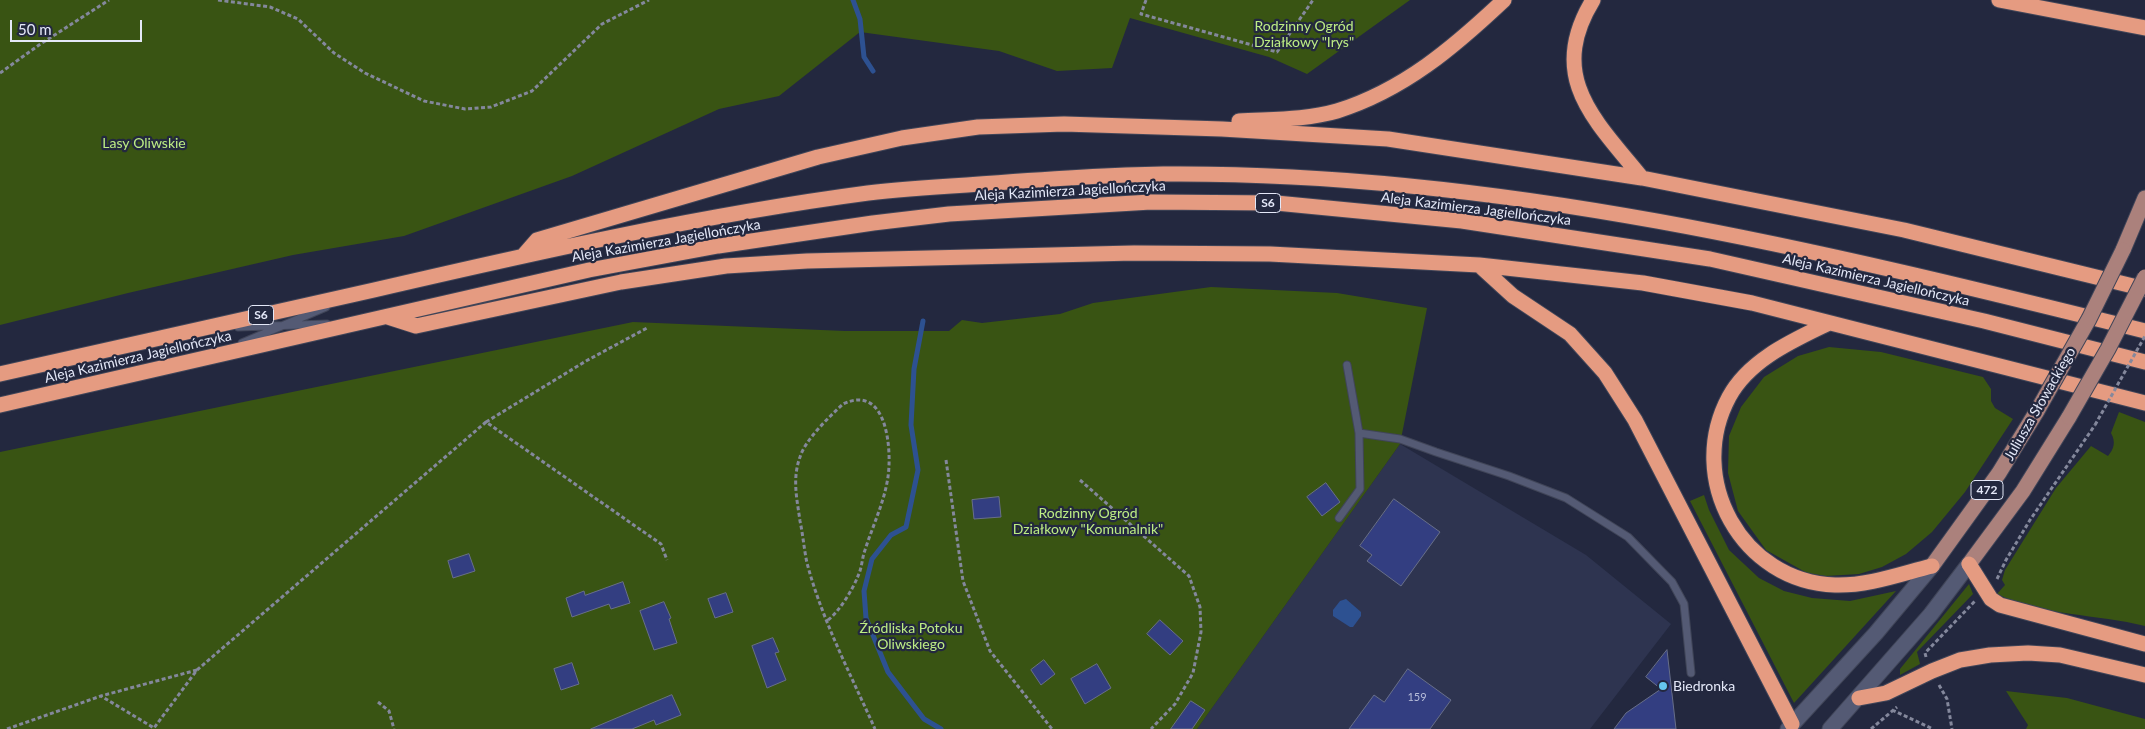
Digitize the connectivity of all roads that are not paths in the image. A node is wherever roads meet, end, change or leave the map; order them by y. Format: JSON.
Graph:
{"nodes":[{"id":1,"x":1504,"y":0,"type":"edge"},
{"id":2,"x":1593,"y":0,"type":"edge"},
{"id":3,"x":1999,"y":0,"type":"edge"},
{"id":4,"x":2145,"y":28,"type":"edge"},
{"id":5,"x":1222,"y":129,"type":"junction"},
{"id":6,"x":1642,"y":178,"type":"junction"},
{"id":7,"x":2145,"y":198,"type":"edge"},
{"id":8,"x":523,"y":256,"type":"junction"},
{"id":9,"x":1479,"y":265,"type":"junction"},
{"id":10,"x":2145,"y":278,"type":"edge"},
{"id":11,"x":2145,"y":289,"type":"edge"},
{"id":12,"x":354,"y":294,"type":"junction"},
{"id":13,"x":386,"y":317,"type":"junction"},
{"id":14,"x":360,"y":323,"type":"junction"},
{"id":15,"x":1828,"y":324,"type":"junction"},
{"id":16,"x":283,"y":325,"type":"junction"},
{"id":17,"x":207,"y":328,"type":"junction"},
{"id":18,"x":2145,"y":331,"type":"edge"},
{"id":19,"x":212,"y":356,"type":"junction"},
{"id":20,"x":2145,"y":362,"type":"edge"},
{"id":21,"x":1346,"y":365,"type":"dead end"},
{"id":22,"x":0,"y":374,"type":"edge"},
{"id":23,"x":2145,"y":403,"type":"edge"},
{"id":24,"x":0,"y":405,"type":"edge"},
{"id":25,"x":1359,"y":433,"type":"junction"},
{"id":26,"x":1339,"y":518,"type":"dead end"},
{"id":27,"x":1970,"y":564,"type":"junction"},
{"id":28,"x":1932,"y":566,"type":"junction"},
{"id":29,"x":2145,"y":644,"type":"edge"},
{"id":30,"x":1691,"y":673,"type":"dead end"},
{"id":31,"x":2145,"y":675,"type":"edge"},
{"id":32,"x":1859,"y":698,"type":"junction"},
{"id":33,"x":1790,"y":726,"type":"edge"},
{"id":34,"x":1830,"y":729,"type":"edge"}],
"edges":[{"from":1,"to":5,"type":"highway"},
{"from":2,"to":6,"type":"highway"},
{"from":3,"to":4,"type":"highway"},
{"from":5,"to":6,"type":"highway"},
{"from":5,"to":8,"type":"highway"},
{"from":6,"to":11,"type":"highway"},
{"from":7,"to":28,"type":"main road","name":"Juliusza Słowackiego","number":"472","bridge":true},
{"from":8,"to":12,"type":"highway","name":"Aleja Kazimierza Jagiellończyka","number":"S6"},
{"from":8,"to":18,"type":"highway","name":"Aleja Kazimierza Jagiellończyka","number":"S6"},
{"from":9,"to":13,"type":"highway"},
{"from":9,"to":15,"type":"highway"},
{"from":9,"to":33,"type":"highway"},
{"from":10,"to":27,"type":"main road","number":"472","bridge":true},
{"from":12,"to":16,"type":"lane"},
{"from":12,"to":17,"type":"highway","name":"Aleja Kazimierza Jagiellończyka","number":"S6"},
{"from":13,"to":14,"type":"highway","name":"Aleja Kazimierza Jagiellończyka","number":"S6"},
{"from":13,"to":20,"type":"highway","name":"Aleja Kazimierza Jagiellończyka","number":"S6"},
{"from":14,"to":16,"type":"lane"},
{"from":14,"to":19,"type":"highway","name":"Aleja Kazimierza Jagiellończyka","number":"S6"},
{"from":15,"to":23,"type":"highway"},
{"from":15,"to":28,"type":"highway"},
{"from":16,"to":17,"type":"lane"},
{"from":16,"to":19,"type":"lane"},
{"from":17,"to":22,"type":"highway","name":"Aleja Kazimierza Jagiellończyka","number":"S6"},
{"from":19,"to":24,"type":"highway","name":"Aleja Kazimierza Jagiellończyka","number":"S6"},
{"from":21,"to":25,"type":"lane"},
{"from":25,"to":26,"type":"lane"},
{"from":25,"to":30,"type":"lane"},
{"from":27,"to":29,"type":"highway"},
{"from":27,"to":32,"type":"main road","number":"472"},
{"from":28,"to":33,"type":"main road","name":"Juliusza Słowackiego","number":"472"},
{"from":31,"to":32,"type":"highway"},
{"from":32,"to":34,"type":"main road","number":"472"}]}
